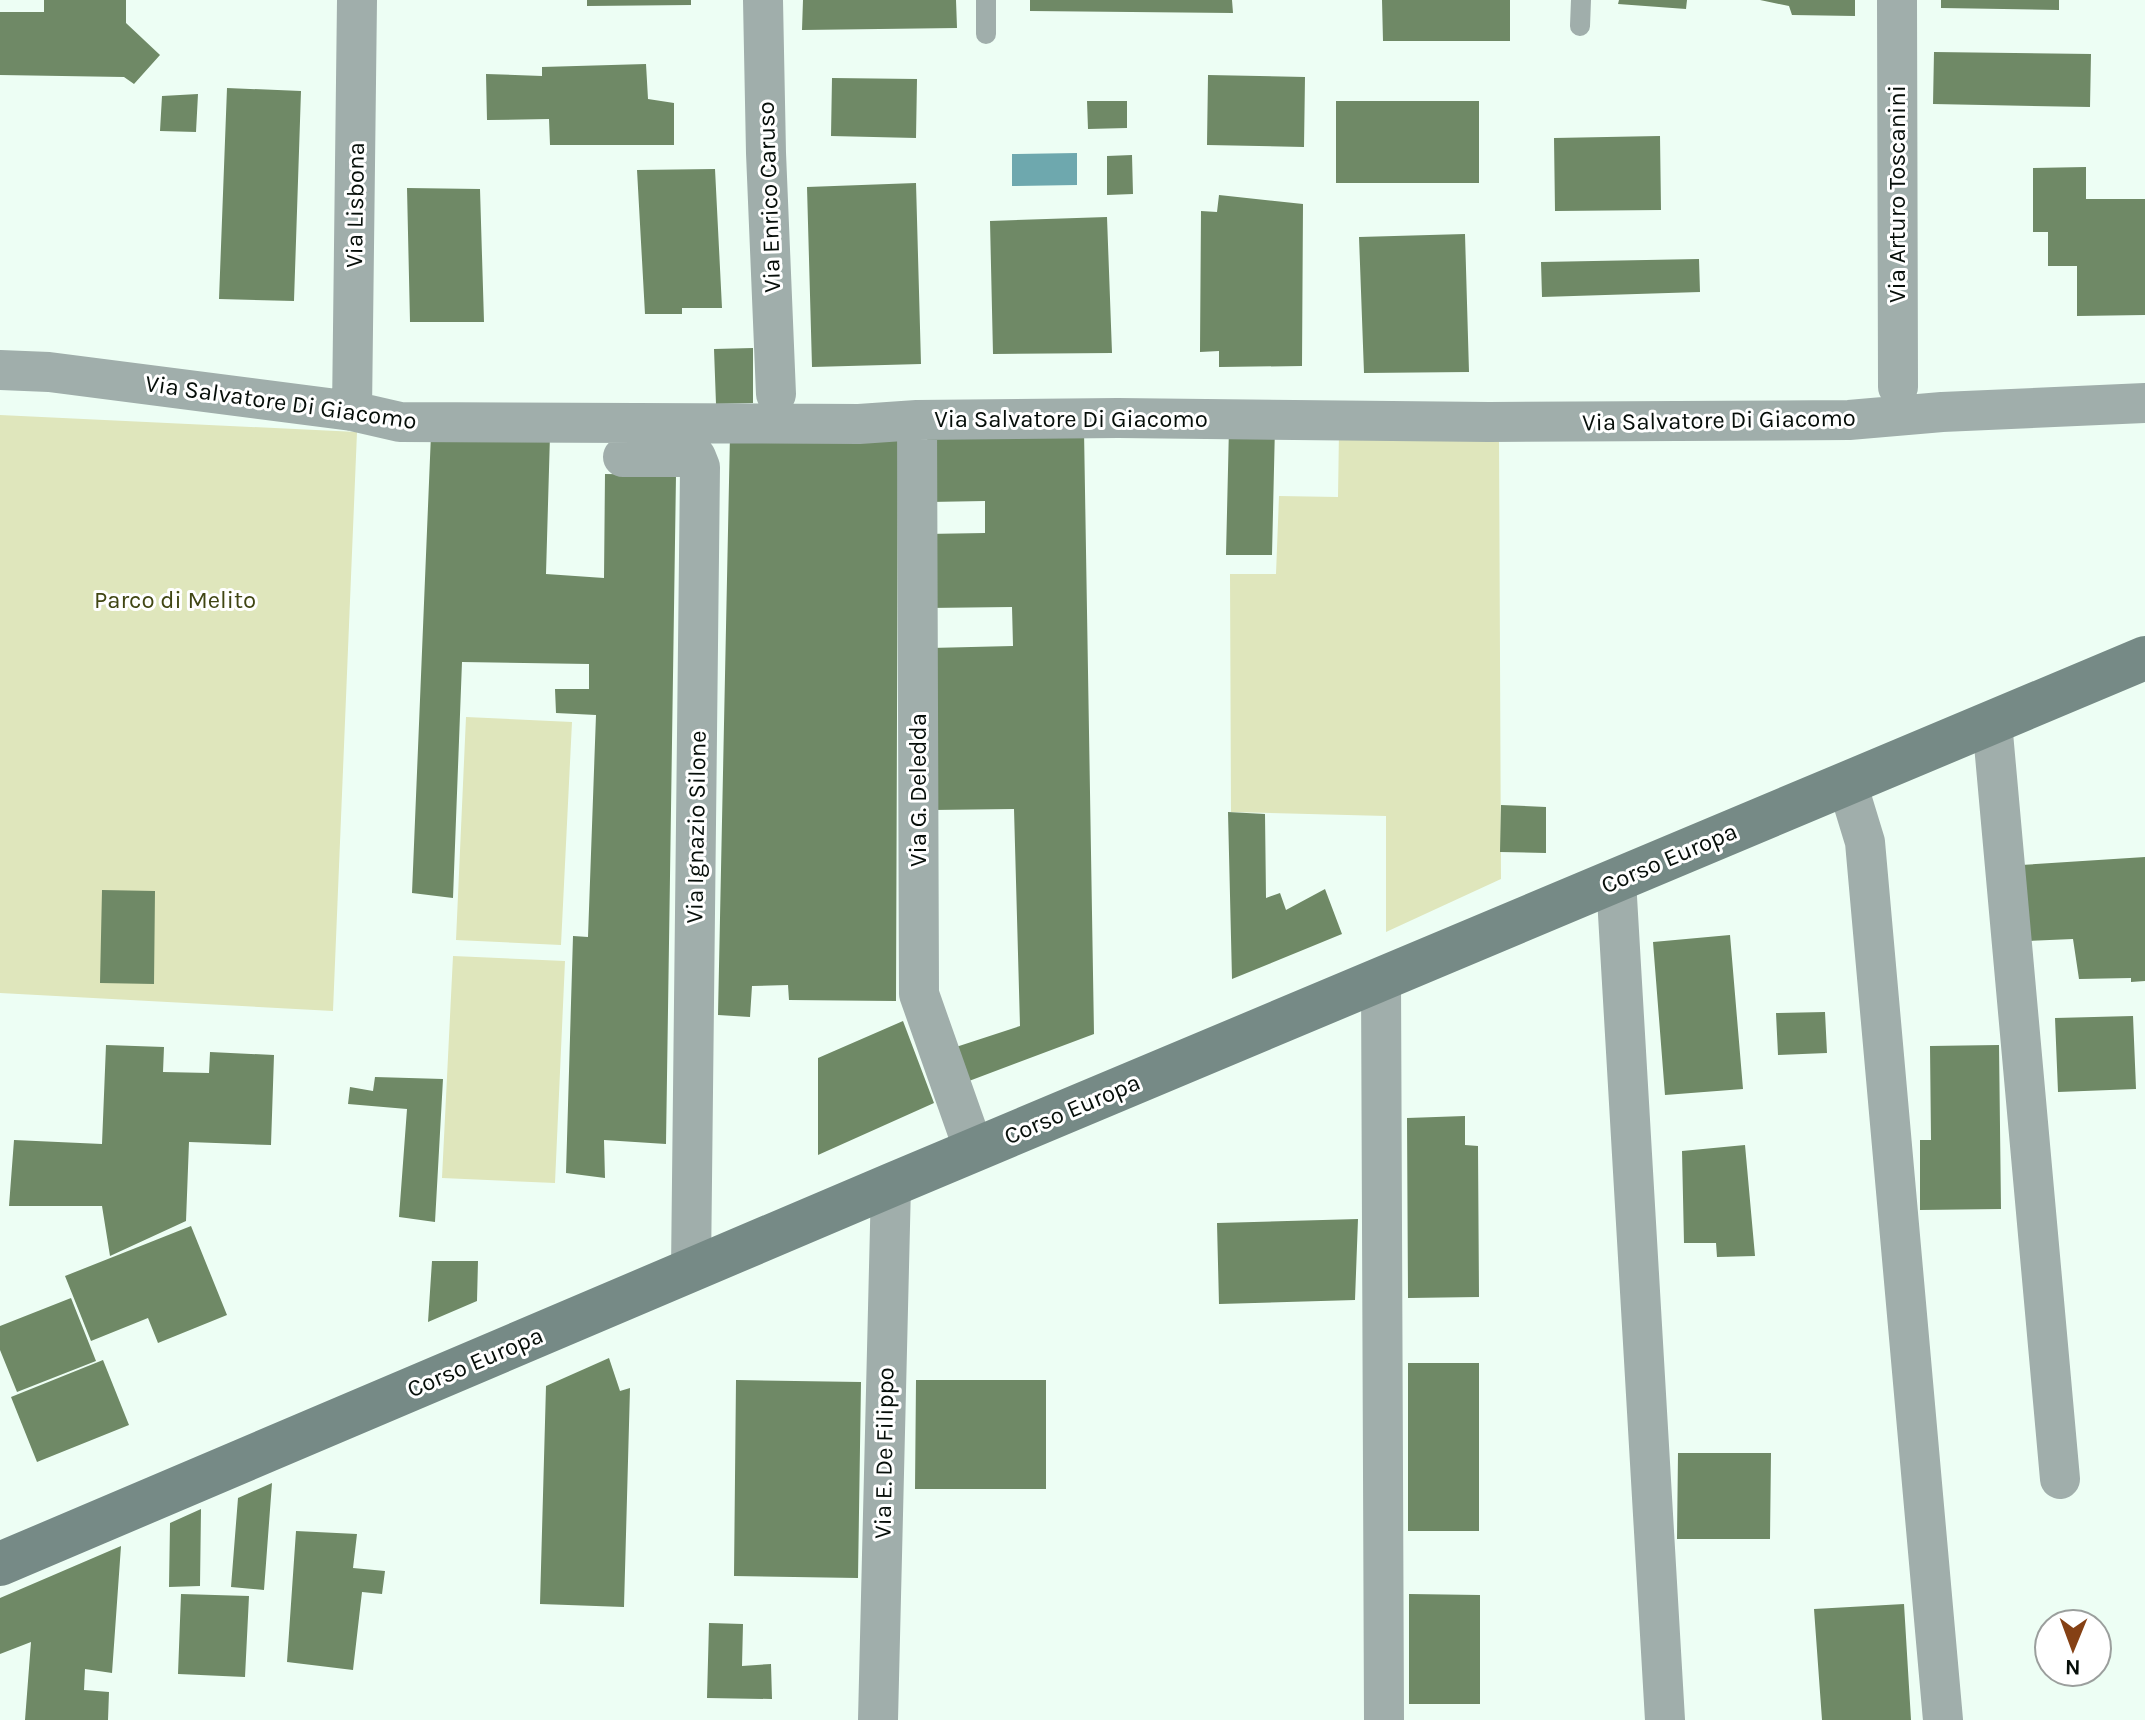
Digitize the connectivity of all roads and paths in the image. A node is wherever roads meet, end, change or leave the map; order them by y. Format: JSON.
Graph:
{"nodes":[{"id":1,"x":357,"y":0,"type":"edge"},
{"id":2,"x":763,"y":0,"type":"edge"},
{"id":3,"x":986,"y":0,"type":"edge"},
{"id":4,"x":1581,"y":0,"type":"edge"},
{"id":5,"x":1897,"y":0,"type":"edge"},
{"id":6,"x":1580,"y":26,"type":"dead end"},
{"id":7,"x":986,"y":34,"type":"dead end"},
{"id":8,"x":0,"y":370,"type":"edge"},
{"id":9,"x":1898,"y":387,"type":"dead end"},
{"id":10,"x":776,"y":394,"type":"dead end"},
{"id":11,"x":2145,"y":403,"type":"edge"},
{"id":12,"x":352,"y":411,"type":"junction"},
{"id":13,"x":917,"y":420,"type":"junction"},
{"id":14,"x":623,"y":457,"type":"dead end"},
{"id":15,"x":2145,"y":658,"type":"edge"},
{"id":16,"x":1992,"y":722,"type":"junction"},
{"id":17,"x":1847,"y":783,"type":"junction"},
{"id":18,"x":1616,"y":880,"type":"junction"},
{"id":19,"x":1381,"y":979,"type":"junction"},
{"id":20,"x":974,"y":1150,"type":"junction"},
{"id":21,"x":891,"y":1185,"type":"junction"},
{"id":22,"x":691,"y":1270,"type":"junction"},
{"id":23,"x":2060,"y":1479,"type":"dead end"},
{"id":24,"x":0,"y":1564,"type":"edge"},
{"id":25,"x":878,"y":1720,"type":"edge"},
{"id":26,"x":1384,"y":1720,"type":"edge"},
{"id":27,"x":1665,"y":1720,"type":"edge"},
{"id":28,"x":1943,"y":1720,"type":"edge"}],
"edges":[{"from":1,"to":12,"type":"street","name":"Via Lisbona"},
{"from":2,"to":10,"type":"street","name":"Via Enrico Caruso"},
{"from":3,"to":7,"type":"lane"},
{"from":4,"to":6,"type":"lane"},
{"from":5,"to":9,"type":"street","name":"Via Arturo Toscanini"},
{"from":8,"to":12,"type":"street","name":"Via Salvatore Di Giacomo"},
{"from":11,"to":13,"type":"street","name":"Via Salvatore Di Giacomo"},
{"from":12,"to":13,"type":"street","name":"Via Salvatore Di Giacomo"},
{"from":13,"to":20,"type":"street","name":"Via G. Deledda"},
{"from":14,"to":22,"type":"street","name":"Via Ignazio Silone"},
{"from":15,"to":16,"type":"main road","name":"Corso Europa"},
{"from":16,"to":17,"type":"main road","name":"Corso Europa"},
{"from":16,"to":23,"type":"street"},
{"from":17,"to":18,"type":"main road","name":"Corso Europa"},
{"from":17,"to":28,"type":"street"},
{"from":18,"to":19,"type":"main road","name":"Corso Europa"},
{"from":18,"to":27,"type":"street"},
{"from":19,"to":20,"type":"main road","name":"Corso Europa"},
{"from":19,"to":26,"type":"street"},
{"from":20,"to":21,"type":"main road","name":"Corso Europa"},
{"from":21,"to":22,"type":"main road","name":"Corso Europa"},
{"from":21,"to":25,"type":"street","name":"Via E. De Filippo"},
{"from":22,"to":24,"type":"main road","name":"Corso Europa"}]}
